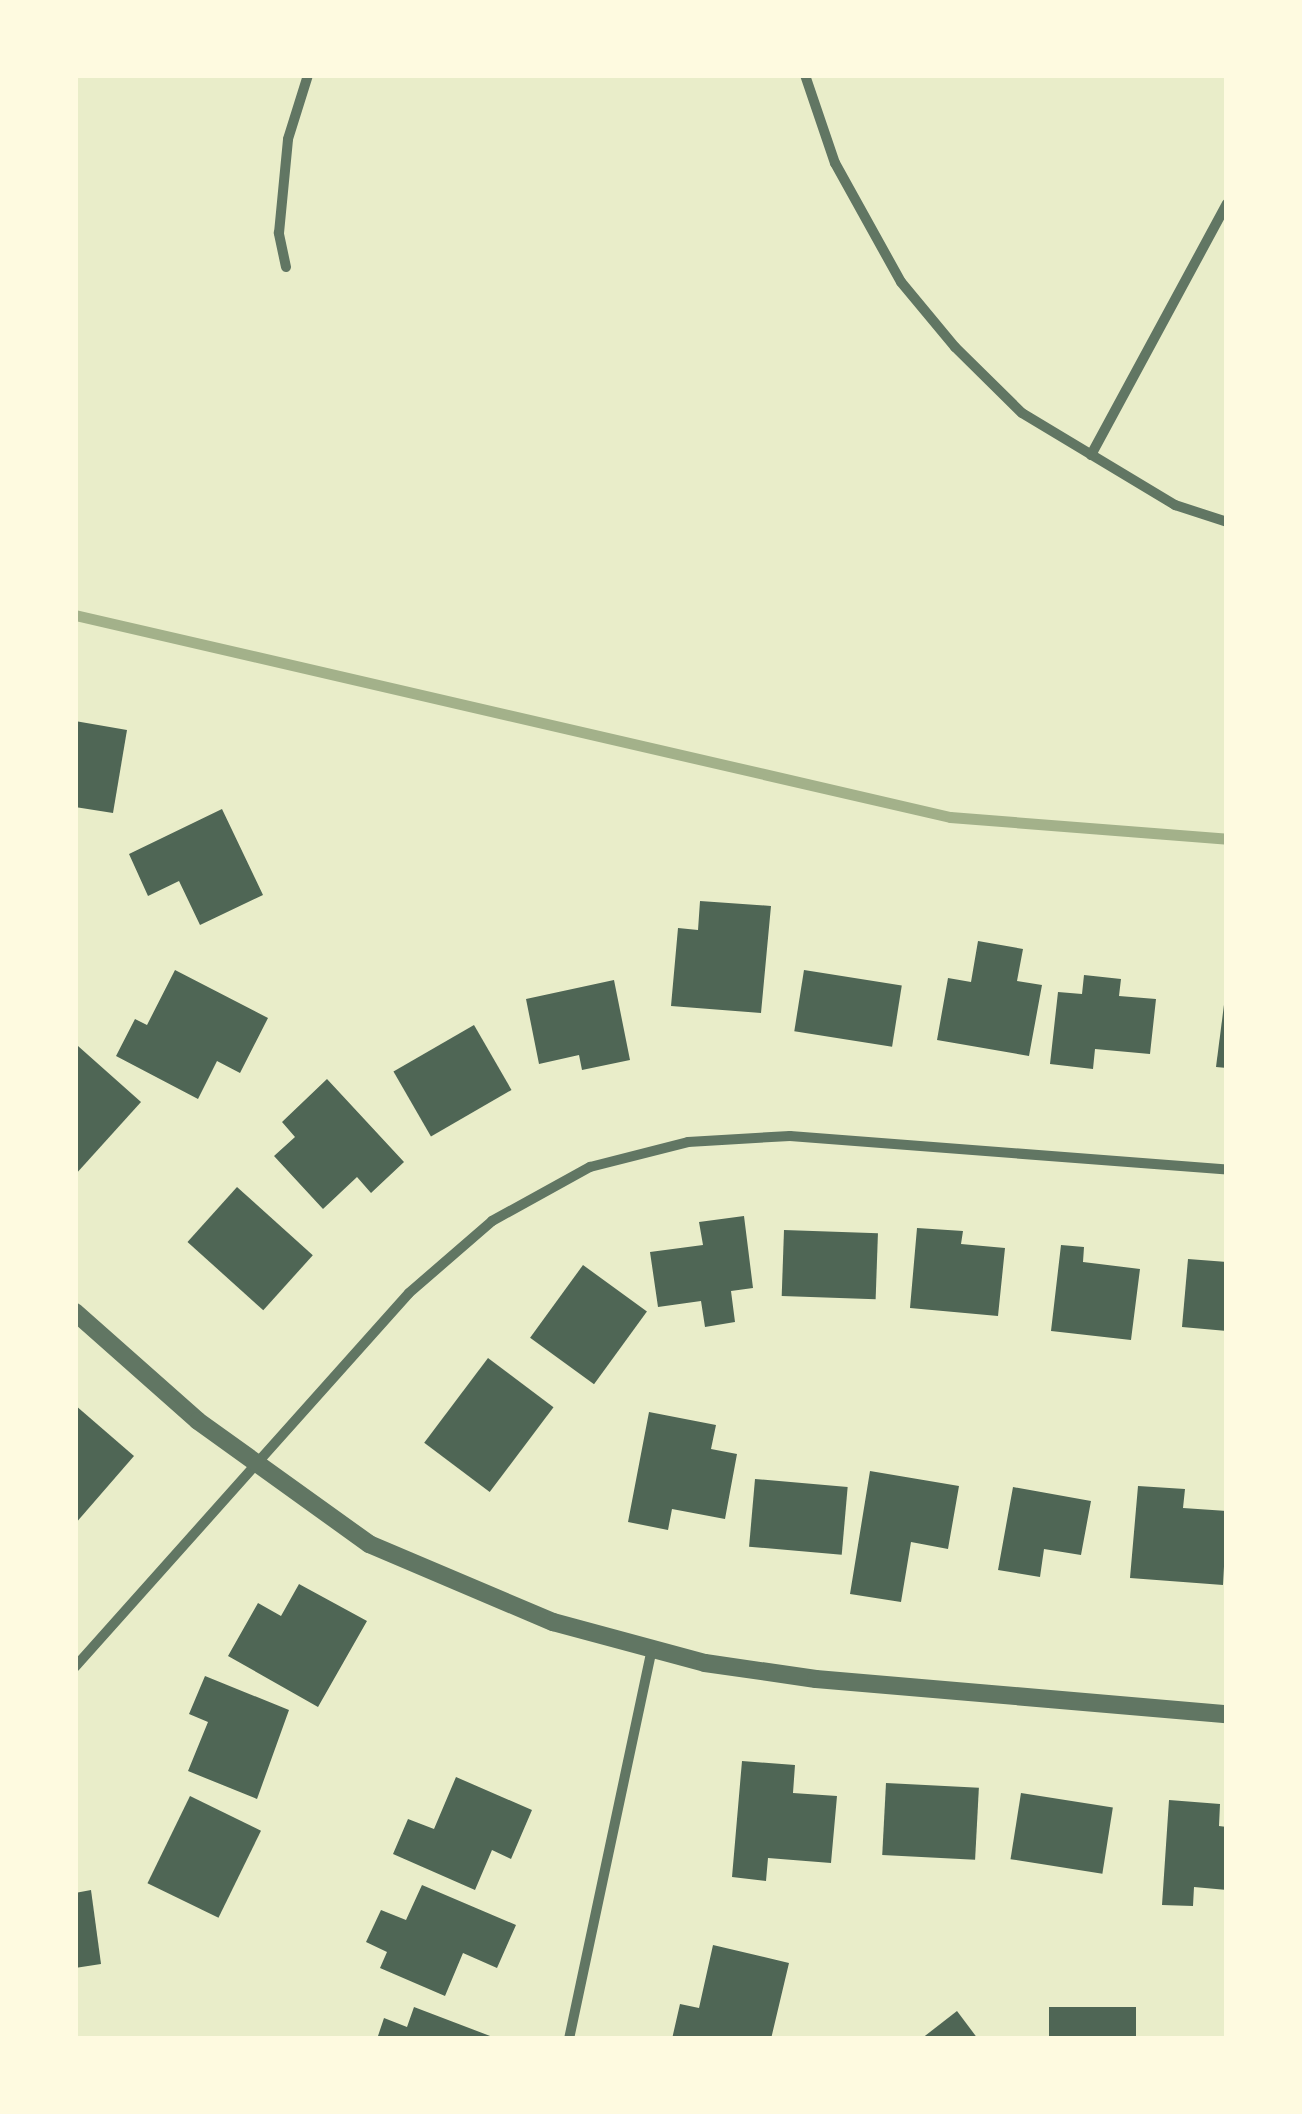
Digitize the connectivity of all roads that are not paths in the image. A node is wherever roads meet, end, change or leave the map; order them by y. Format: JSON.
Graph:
{"nodes":[{"id":1,"x":308,"y":75,"type":"edge"},
{"id":2,"x":805,"y":75,"type":"edge"},
{"id":3,"x":1227,"y":203,"type":"edge"},
{"id":4,"x":286,"y":268,"type":"dead end"},
{"id":5,"x":1091,"y":456,"type":"junction"},
{"id":6,"x":1227,"y":522,"type":"edge"},
{"id":7,"x":1227,"y":1170,"type":"edge"},
{"id":8,"x":75,"y":1312,"type":"edge"},
{"id":9,"x":257,"y":1464,"type":"junction"},
{"id":10,"x":652,"y":1648,"type":"junction"},
{"id":11,"x":75,"y":1666,"type":"edge"},
{"id":12,"x":1227,"y":1714,"type":"edge"},
{"id":13,"x":569,"y":2039,"type":"edge"}],
"edges":[{"from":1,"to":4,"type":"street"},
{"from":2,"to":5,"type":"street"},
{"from":3,"to":5,"type":"street"},
{"from":5,"to":6,"type":"street"},
{"from":7,"to":9,"type":"street"},
{"from":8,"to":9,"type":"street"},
{"from":9,"to":10,"type":"street"},
{"from":9,"to":11,"type":"street"},
{"from":10,"to":12,"type":"street"},
{"from":10,"to":13,"type":"street"}]}
